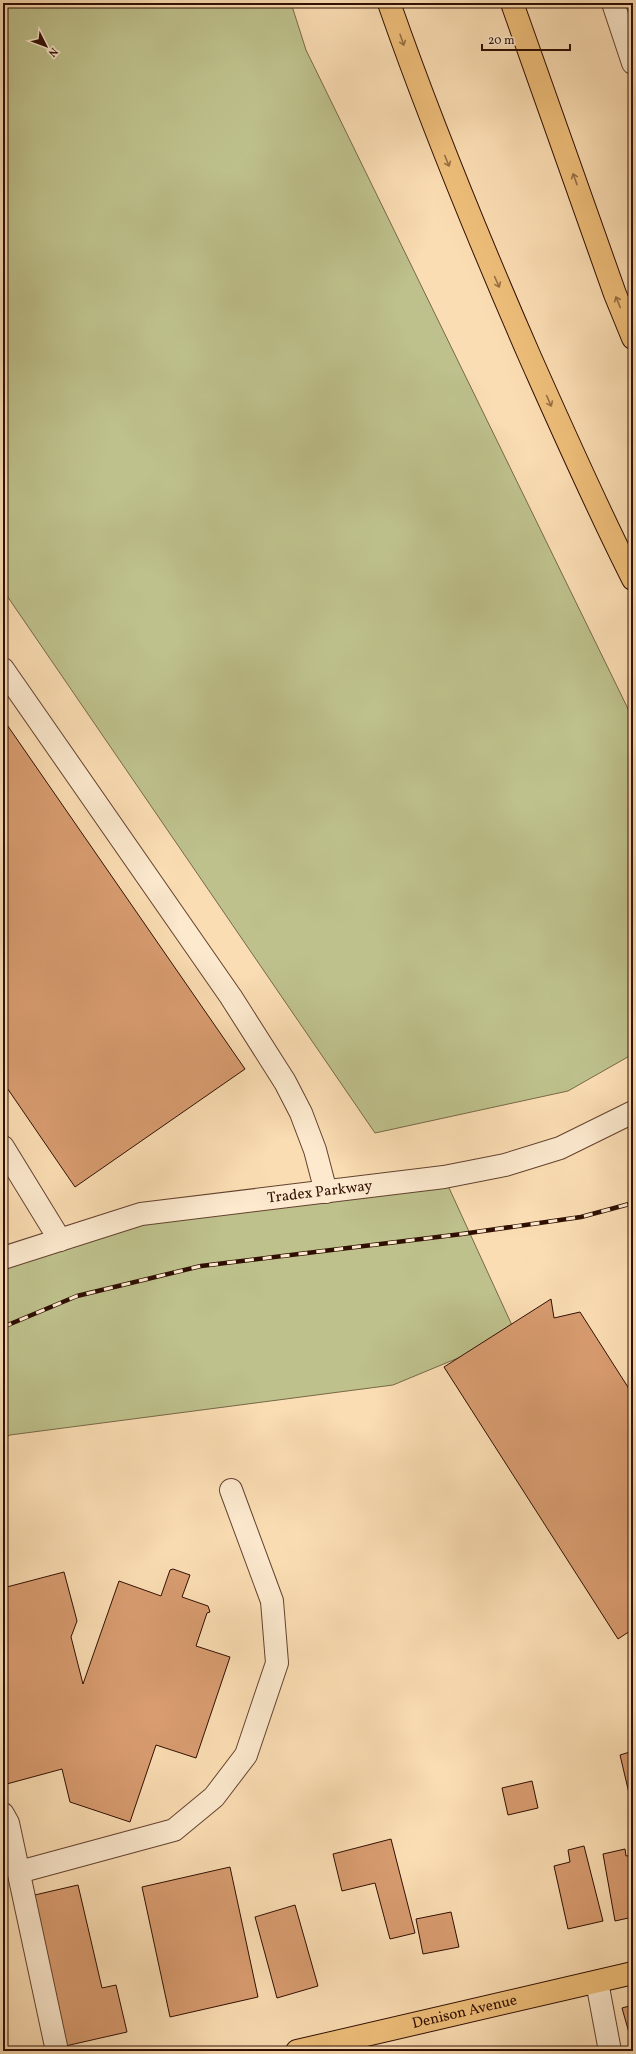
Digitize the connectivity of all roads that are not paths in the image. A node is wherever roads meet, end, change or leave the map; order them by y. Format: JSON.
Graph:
{"nodes":[{"id":1,"x":389,"y":3,"type":"edge"},
{"id":2,"x":512,"y":3,"type":"edge"},
{"id":3,"x":613,"y":3,"type":"edge"},
{"id":4,"x":633,"y":63,"type":"edge"},
{"id":5,"x":633,"y":338,"type":"edge"},
{"id":6,"x":633,"y":579,"type":"edge"},
{"id":7,"x":3,"y":669,"type":"edge"},
{"id":8,"x":633,"y":1112,"type":"edge"},
{"id":9,"x":3,"y":1147,"type":"edge"},
{"id":10,"x":326,"y":1192,"type":"junction"},
{"id":11,"x":60,"y":1240,"type":"junction"},
{"id":12,"x":3,"y":1258,"type":"edge"},
{"id":13,"x":231,"y":1490,"type":"dead end"},
{"id":14,"x":3,"y":1814,"type":"edge"},
{"id":15,"x":18,"y":1872,"type":"junction"},
{"id":16,"x":633,"y":1973,"type":"edge"},
{"id":17,"x":596,"y":1982,"type":"junction"},
{"id":18,"x":57,"y":2051,"type":"edge"},
{"id":19,"x":297,"y":2051,"type":"edge"},
{"id":20,"x":610,"y":2051,"type":"edge"}],
"edges":[{"from":1,"to":6,"type":"main road","one_way":true},
{"from":5,"to":2,"type":"main road","one_way":true},
{"from":3,"to":4,"type":"street"},
{"from":7,"to":10,"type":"street"},
{"from":8,"to":10,"type":"street","name":"Tradex Parkway"},
{"from":9,"to":11,"type":"street"},
{"from":10,"to":11,"type":"street","name":"Tradex Parkway"},
{"from":11,"to":12,"type":"street","name":"Tradex Parkway"},
{"from":13,"to":15,"type":"street"},
{"from":14,"to":15,"type":"street"},
{"from":15,"to":18,"type":"street"},
{"from":16,"to":17,"type":"main road","name":"Denison Avenue"},
{"from":17,"to":19,"type":"main road","name":"Denison Avenue"},
{"from":17,"to":20,"type":"street"}]}
